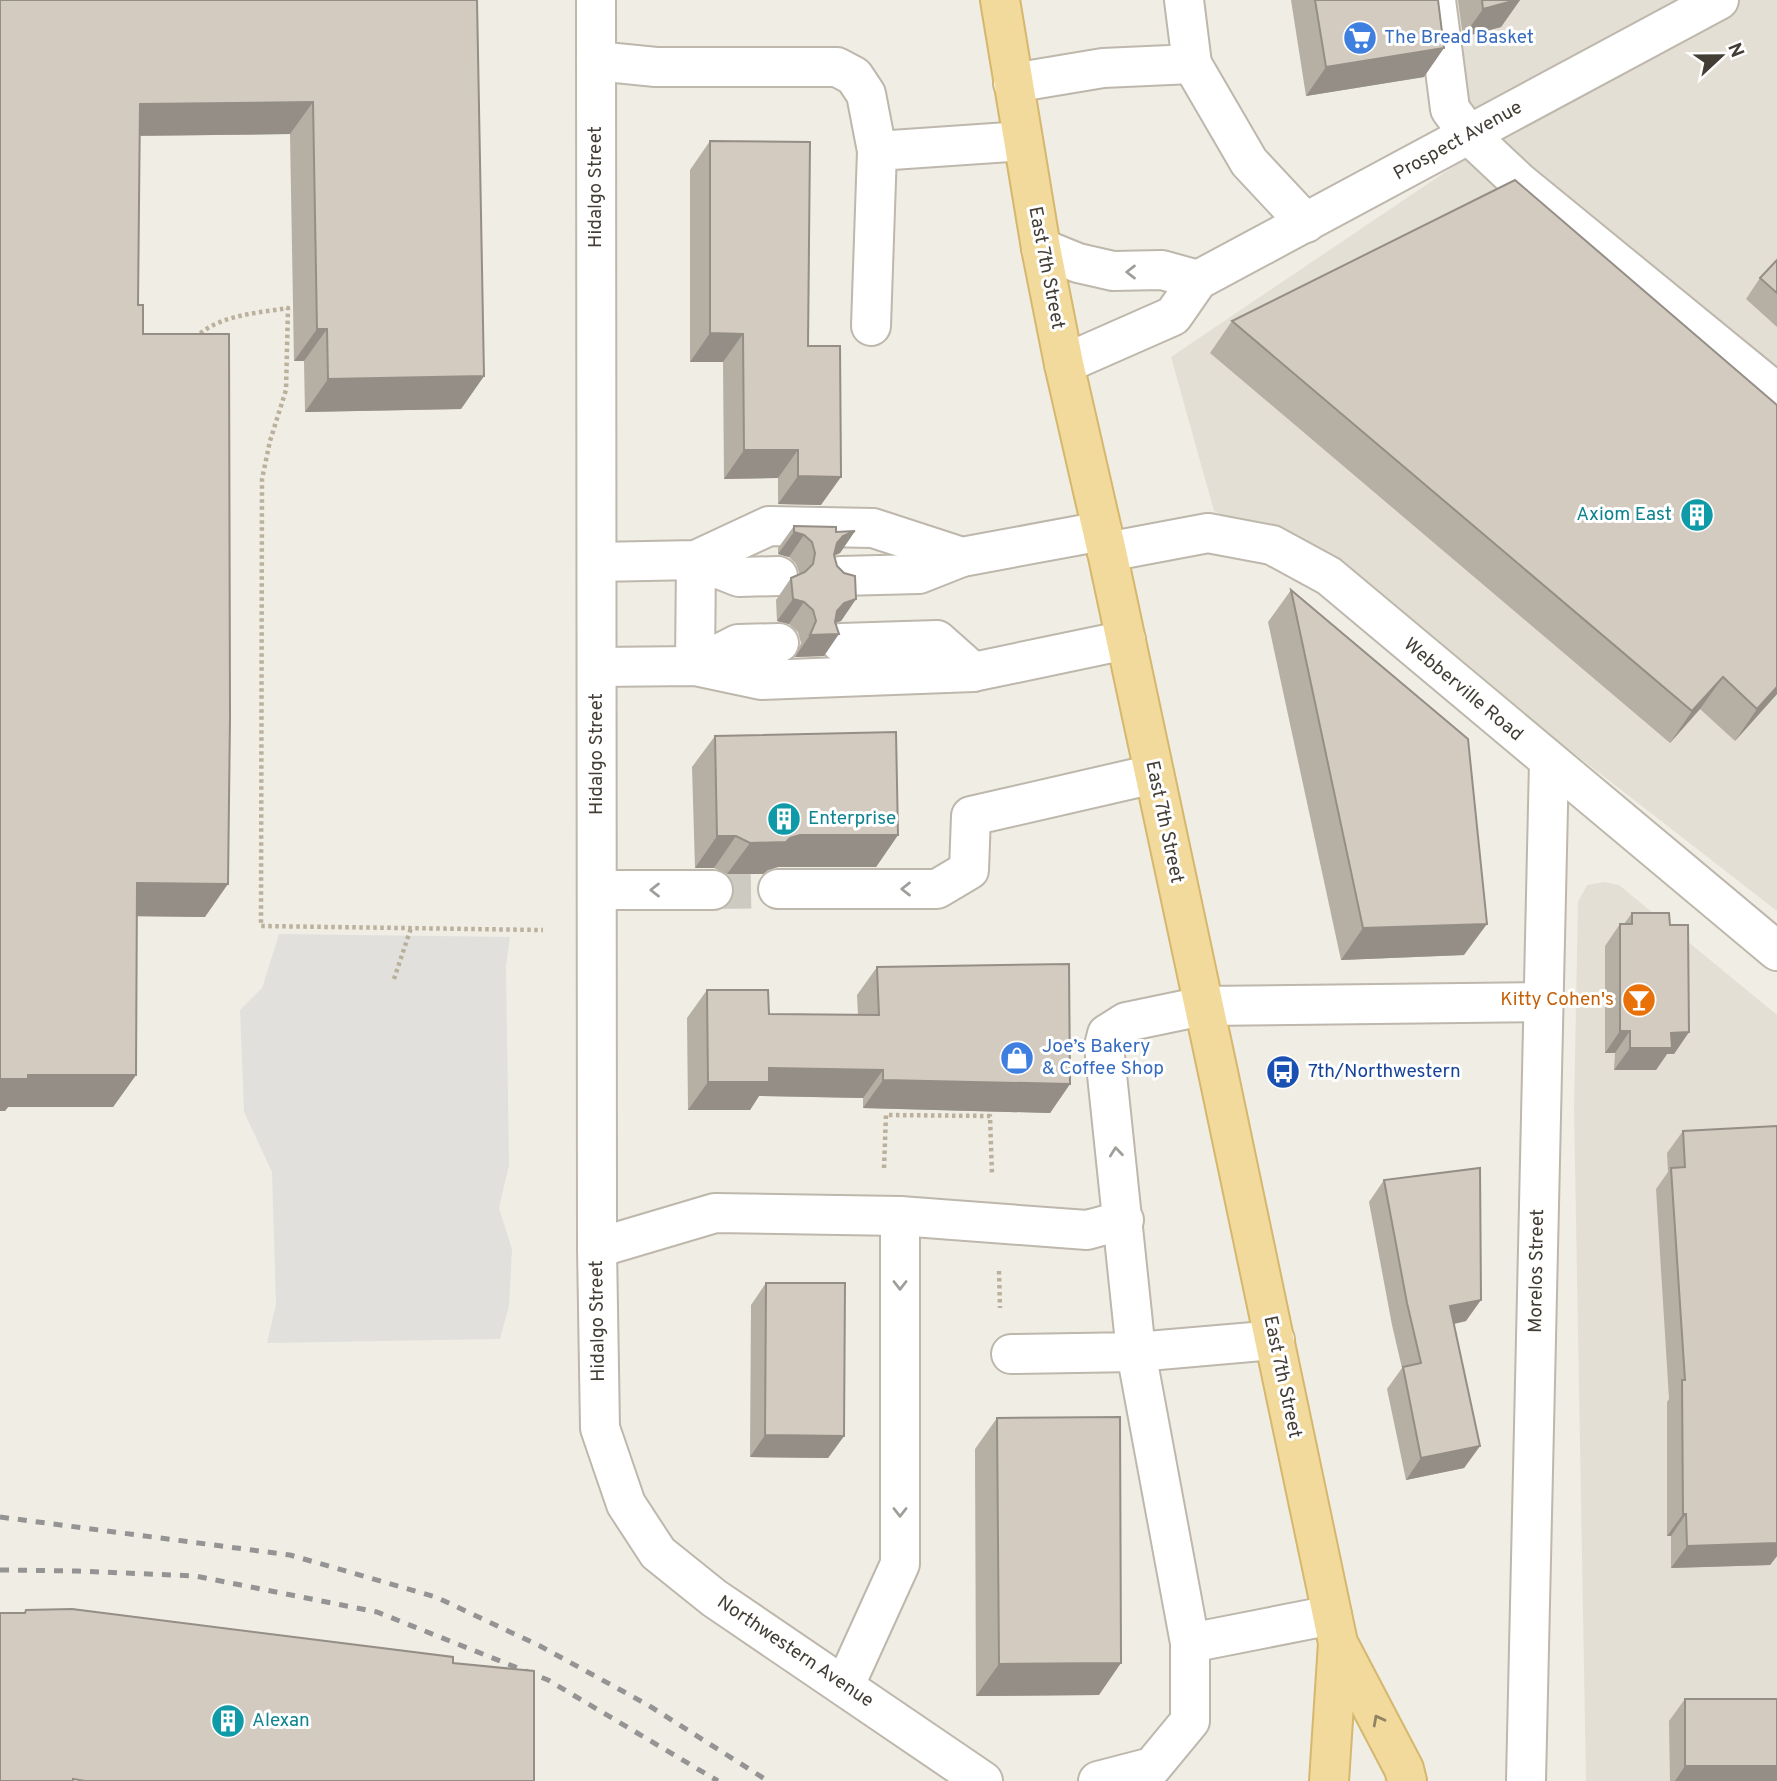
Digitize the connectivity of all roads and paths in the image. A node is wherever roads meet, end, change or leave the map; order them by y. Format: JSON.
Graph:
{"nodes":[{"id":1,"x":596,"y":0,"type":"edge"},
{"id":2,"x":1000,"y":0,"type":"edge"},
{"id":3,"x":1184,"y":0,"type":"edge"},
{"id":4,"x":1436,"y":0,"type":"edge"},
{"id":5,"x":1719,"y":0,"type":"edge"},
{"id":6,"x":596,"y":61,"type":"junction"},
{"id":7,"x":1192,"y":64,"type":"junction"},
{"id":8,"x":1013,"y":83,"type":"junction"},
{"id":9,"x":1469,"y":135,"type":"junction"},
{"id":10,"x":1023,"y":141,"type":"junction"},
{"id":11,"x":877,"y":151,"type":"junction"},
{"id":12,"x":1306,"y":223,"type":"junction"},
{"id":13,"x":1041,"y":248,"type":"junction"},
{"id":14,"x":1198,"y":280,"type":"junction"},
{"id":15,"x":871,"y":326,"type":"dead end"},
{"id":16,"x":190,"y":343,"type":"edge"},
{"id":17,"x":1064,"y":364,"type":"junction"},
{"id":18,"x":1777,"y":393,"type":"edge"},
{"id":19,"x":1105,"y":542,"type":"junction"},
{"id":20,"x":962,"y":557,"type":"junction"},
{"id":21,"x":696,"y":561,"type":"junction"},
{"id":22,"x":597,"y":562,"type":"junction"},
{"id":23,"x":778,"y":576,"type":"dead end"},
{"id":24,"x":840,"y":576,"type":"edge"},
{"id":25,"x":1126,"y":640,"type":"junction"},
{"id":26,"x":779,"y":643,"type":"dead end"},
{"id":27,"x":841,"y":643,"type":"edge"},
{"id":28,"x":695,"y":666,"type":"junction"},
{"id":29,"x":597,"y":667,"type":"junction"},
{"id":30,"x":973,"y":671,"type":"junction"},
{"id":31,"x":1549,"y":762,"type":"junction"},
{"id":32,"x":1154,"y":774,"type":"junction"},
{"id":33,"x":778,"y":889,"type":"tunnel mouth"},
{"id":34,"x":597,"y":890,"type":"junction"},
{"id":35,"x":713,"y":890,"type":"tunnel mouth"},
{"id":36,"x":411,"y":928,"type":"junction"},
{"id":37,"x":543,"y":930,"type":"dead end"},
{"id":38,"x":1777,"y":951,"type":"edge"},
{"id":39,"x":394,"y":978,"type":"dead end"},
{"id":40,"x":1543,"y":1002,"type":"junction"},
{"id":41,"x":1203,"y":1006,"type":"junction"},
{"id":42,"x":884,"y":1170,"type":"dead end"},
{"id":43,"x":992,"y":1183,"type":"dead end"},
{"id":44,"x":900,"y":1216,"type":"junction"},
{"id":45,"x":1124,"y":1220,"type":"junction"},
{"id":46,"x":597,"y":1248,"type":"junction"},
{"id":47,"x":998,"y":1263,"type":"dead end"},
{"id":48,"x":1006,"y":1336,"type":"joint"},
{"id":49,"x":1275,"y":1340,"type":"junction"},
{"id":50,"x":1136,"y":1352,"type":"junction"},
{"id":51,"x":626,"y":1504,"type":"joint"},
{"id":52,"x":1335,"y":1629,"type":"junction"},
{"id":53,"x":1190,"y":1643,"type":"junction"},
{"id":54,"x":845,"y":1685,"type":"junction"},
{"id":55,"x":983,"y":1781,"type":"edge"},
{"id":56,"x":1098,"y":1781,"type":"edge"},
{"id":57,"x":1329,"y":1781,"type":"edge"},
{"id":58,"x":1407,"y":1781,"type":"edge"},
{"id":59,"x":1526,"y":1781,"type":"edge"}],
"edges":[{"from":1,"to":6,"type":"street","name":"Hidalgo Street"},
{"from":2,"to":8,"type":"main road","name":"East 7th Street"},
{"from":3,"to":7,"type":"street"},
{"from":4,"to":9,"type":"street"},
{"from":5,"to":9,"type":"street","name":"Prospect Avenue"},
{"from":6,"to":11,"type":"street"},
{"from":6,"to":22,"type":"street","name":"Hidalgo Street"},
{"from":7,"to":8,"type":"street"},
{"from":7,"to":12,"type":"street"},
{"from":8,"to":10,"type":"main road","name":"East 7th Street"},
{"from":9,"to":12,"type":"street","name":"Prospect Avenue"},
{"from":9,"to":18,"type":"street"},
{"from":10,"to":11,"type":"street"},
{"from":10,"to":13,"type":"main road","name":"East 7th Street"},
{"from":11,"to":15,"type":"street"},
{"from":12,"to":14,"type":"street","name":"Prospect Avenue"},
{"from":14,"to":13,"type":"street","one_way":true},
{"from":13,"to":17,"type":"main road","name":"East 7th Street"},
{"from":14,"to":17,"type":"street","name":"Prospect Avenue"},
{"from":16,"to":36,"type":"path"},
{"from":17,"to":19,"type":"main road","name":"East 7th Street"},
{"from":19,"to":20,"type":"street","name":"Webberville Road"},
{"from":19,"to":25,"type":"main road","name":"East 7th Street"},
{"from":19,"to":31,"type":"street","name":"Webberville Road"},
{"from":20,"to":21,"type":"street"},
{"from":20,"to":24,"type":"street","name":"Webberville Road"},
{"from":21,"to":22,"type":"street"},
{"from":21,"to":23,"type":"street"},
{"from":21,"to":28,"type":"street"},
{"from":22,"to":29,"type":"street","name":"Hidalgo Street"},
{"from":25,"to":30,"type":"street"},
{"from":25,"to":32,"type":"main road","name":"East 7th Street"},
{"from":26,"to":28,"type":"street"},
{"from":27,"to":30,"type":"street"},
{"from":28,"to":29,"type":"street"},
{"from":28,"to":30,"type":"street"},
{"from":29,"to":34,"type":"street","name":"Hidalgo Street"},
{"from":31,"to":38,"type":"street","name":"Webberville Road"},
{"from":31,"to":40,"type":"street","name":"Morelos Street"},
{"from":32,"to":33,"type":"street","one_way":true},
{"from":32,"to":41,"type":"main road","name":"East 7th Street"},
{"from":35,"to":34,"type":"street","one_way":true},
{"from":34,"to":46,"type":"street","name":"Hidalgo Street"},
{"from":36,"to":37,"type":"path"},
{"from":36,"to":39,"type":"path"},
{"from":40,"to":41,"type":"street"},
{"from":40,"to":59,"type":"street","name":"Morelos Street"},
{"from":45,"to":41,"type":"street","one_way":true},
{"from":41,"to":49,"type":"main road","name":"East 7th Street"},
{"from":42,"to":43,"type":"path"},
{"from":44,"to":45,"type":"street"},
{"from":44,"to":46,"type":"street"},
{"from":44,"to":54,"type":"street","one_way":true},
{"from":45,"to":50,"type":"street"},
{"from":46,"to":51,"type":"street","name":"Hidalgo Street"},
{"from":47,"to":48,"type":"path"},
{"from":48,"to":50,"type":"street"},
{"from":49,"to":50,"type":"street"},
{"from":49,"to":52,"type":"main road","name":"East 7th Street"},
{"from":50,"to":53,"type":"street"},
{"from":51,"to":54,"type":"street","name":"Northwestern Avenue"},
{"from":52,"to":53,"type":"street"},
{"from":52,"to":57,"type":"main road","name":"East 7th Street"},
{"from":58,"to":52,"type":"main road","name":"East 7th Street","one_way":true},
{"from":53,"to":56,"type":"street"},
{"from":54,"to":55,"type":"street","name":"Northwestern Avenue"}]}
